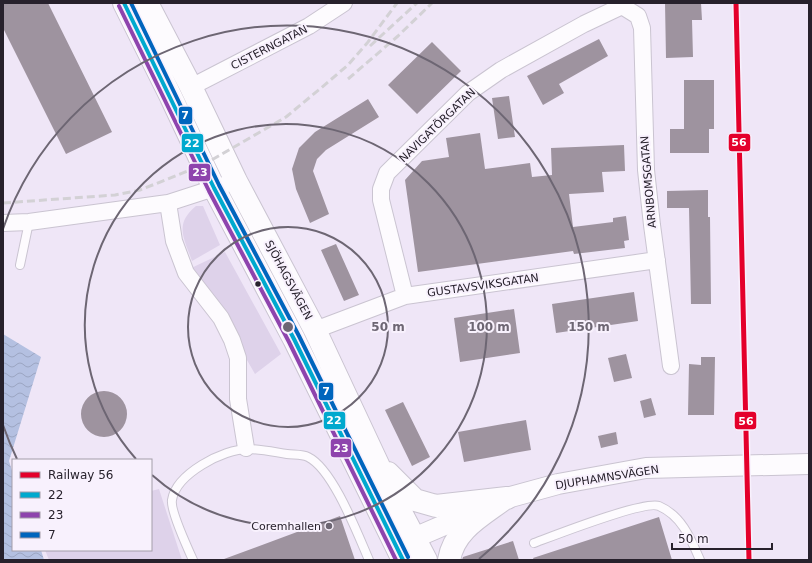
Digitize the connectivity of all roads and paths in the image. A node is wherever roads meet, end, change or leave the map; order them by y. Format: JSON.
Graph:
{"nodes":[{"id":1,"x":124,"y":3,"type":"edge"},
{"id":2,"x":147,"y":3,"type":"edge"},
{"id":3,"x":344,"y":3,"type":"edge"},
{"id":4,"x":622,"y":6,"type":"joint"},
{"id":5,"x":190,"y":87,"type":"junction"},
{"id":6,"x":171,"y":96,"type":"junction"},
{"id":7,"x":236,"y":181,"type":"junction"},
{"id":8,"x":214,"y":188,"type":"junction"},
{"id":9,"x":168,"y":203,"type":"junction"},
{"id":10,"x":29,"y":222,"type":"junction"},
{"id":11,"x":3,"y":223,"type":"edge"},
{"id":12,"x":656,"y":260,"type":"junction"},
{"id":13,"x":20,"y":265,"type":"dead end"},
{"id":14,"x":405,"y":296,"type":"junction"},
{"id":15,"x":315,"y":330,"type":"junction"},
{"id":16,"x":294,"y":339,"type":"junction"},
{"id":17,"x":671,"y":366,"type":"dead end"},
{"id":18,"x":246,"y":448,"type":"junction"},
{"id":19,"x":379,"y":462,"type":"junction"},
{"id":20,"x":809,"y":464,"type":"edge"},
{"id":21,"x":507,"y":498,"type":"junction"},
{"id":22,"x":534,"y":543,"type":"dead end"},
{"id":23,"x":404,"y":548,"type":"edge"},
{"id":24,"x":193,"y":560,"type":"edge"},
{"id":25,"x":369,"y":560,"type":"edge"},
{"id":26,"x":426,"y":560,"type":"edge"},
{"id":27,"x":449,"y":560,"type":"edge"},
{"id":28,"x":700,"y":560,"type":"edge"}],
"edges":[{"from":1,"to":6,"type":"main road","name":"SJÖHAGSVÄGEN"},
{"from":2,"to":5,"type":"main road","name":"SJÖHAGSVÄGEN"},
{"from":3,"to":5,"type":"street","name":"CISTERNGATAN"},
{"from":4,"to":12,"type":"street","name":"ARNBOMSGATAN"},
{"from":4,"to":14,"type":"street","name":"NAVIGATÖRGATAN"},
{"from":5,"to":6,"type":"main road"},
{"from":5,"to":7,"type":"main road","name":"SJÖHAGSVÄGEN"},
{"from":6,"to":8,"type":"main road","name":"SJÖHAGSVÄGEN"},
{"from":7,"to":8,"type":"street"},
{"from":7,"to":15,"type":"main road","name":"SJÖHAGSVÄGEN"},
{"from":8,"to":9,"type":"street"},
{"from":8,"to":16,"type":"main road","name":"SJÖHAGSVÄGEN"},
{"from":9,"to":10,"type":"street"},
{"from":9,"to":18,"type":"street"},
{"from":10,"to":11,"type":"street"},
{"from":10,"to":13,"type":"lane"},
{"from":12,"to":14,"type":"street","name":"GUSTAVSVIKSGATAN"},
{"from":12,"to":17,"type":"street","name":"ARNBOMSGATAN"},
{"from":14,"to":15,"type":"street","name":"GUSTAVSVIKSGATAN"},
{"from":15,"to":16,"type":"main road"},
{"from":15,"to":19,"type":"main road","name":"SJÖHAGSVÄGEN"},
{"from":16,"to":23,"type":"main road","name":"SJÖHAGSVÄGEN"},
{"from":18,"to":24,"type":"lane"},
{"from":18,"to":25,"type":"lane"},
{"from":19,"to":21,"type":"main road"},
{"from":19,"to":23,"type":"main road","name":"SJÖHAGSVÄGEN"},
{"from":20,"to":21,"type":"street","name":"DJUPHAMNSVÄGEN"},
{"from":21,"to":23,"type":"street","name":"DJUPHAMNSVÄGEN"},
{"from":21,"to":27,"type":"main road"},
{"from":22,"to":28,"type":"lane"},
{"from":23,"to":26,"type":"main road","name":"SJÖHAGSVÄGEN"}]}
